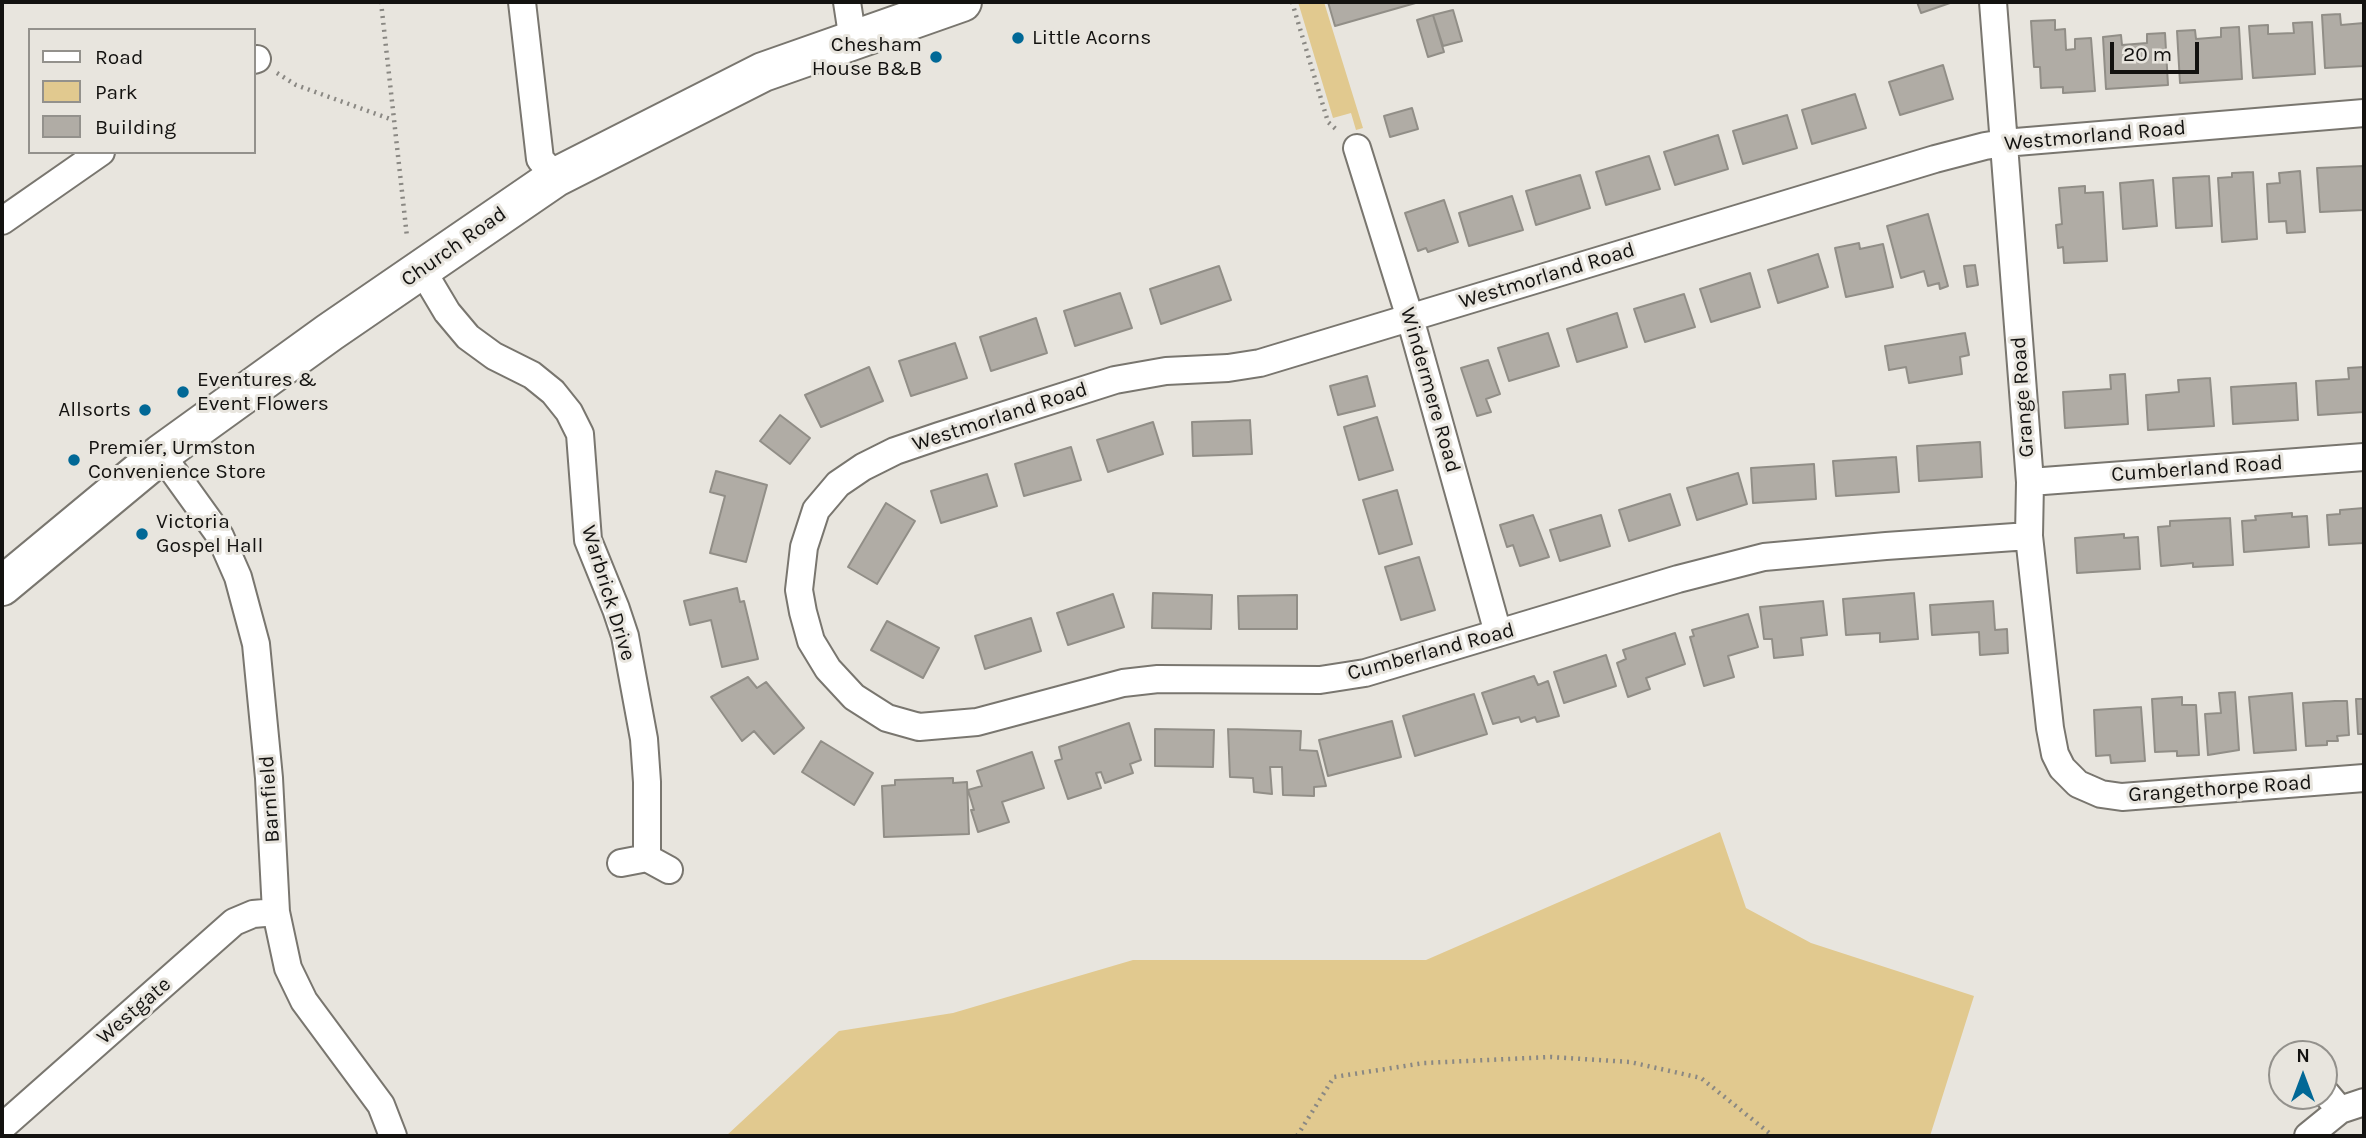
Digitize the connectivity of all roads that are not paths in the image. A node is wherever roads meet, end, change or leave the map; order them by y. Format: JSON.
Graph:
{"nodes":[{"id":1,"x":522,"y":2,"type":"edge"},
{"id":2,"x":847,"y":2,"type":"edge"},
{"id":3,"x":962,"y":2,"type":"edge"},
{"id":4,"x":1993,"y":2,"type":"edge"},
{"id":5,"x":853,"y":41,"type":"junction"},
{"id":6,"x":2364,"y":113,"type":"edge"},
{"id":7,"x":2004,"y":143,"type":"junction"},
{"id":8,"x":1357,"y":148,"type":"road end"},
{"id":9,"x":98,"y":154,"type":"edge"},
{"id":10,"x":556,"y":177,"type":"junction"},
{"id":11,"x":2,"y":221,"type":"edge"},
{"id":12,"x":422,"y":270,"type":"junction"},
{"id":13,"x":1410,"y":318,"type":"junction"},
{"id":14,"x":161,"y":454,"type":"junction"},
{"id":15,"x":2364,"y":457,"type":"edge"},
{"id":16,"x":2029,"y":482,"type":"junction"},
{"id":17,"x":2029,"y":536,"type":"junction"},
{"id":18,"x":800,"y":568,"type":"joint"},
{"id":19,"x":2,"y":586,"type":"edge"},
{"id":20,"x":1498,"y":634,"type":"junction"},
{"id":21,"x":2364,"y":778,"type":"edge"},
{"id":22,"x":2078,"y":784,"type":"joint"},
{"id":23,"x":646,"y":864,"type":"dead end"},
{"id":24,"x":276,"y":912,"type":"junction"},
{"id":25,"x":2343,"y":1101,"type":"edge"},
{"id":26,"x":2,"y":1127,"type":"edge"},
{"id":27,"x":393,"y":1136,"type":"edge"},
{"id":28,"x":2308,"y":1136,"type":"edge"}],
"edges":[{"from":1,"to":10,"type":"street"},
{"from":2,"to":5,"type":"street"},
{"from":3,"to":5,"type":"main road","name":"Church Road"},
{"from":4,"to":7,"type":"street","name":"Grange Road"},
{"from":5,"to":10,"type":"main road","name":"Church Road"},
{"from":6,"to":7,"type":"street","name":"Westmorland Road"},
{"from":7,"to":13,"type":"street","name":"Westmorland Road"},
{"from":7,"to":16,"type":"street","name":"Grange Road"},
{"from":8,"to":13,"type":"street","name":"Windermere Road"},
{"from":9,"to":11,"type":"street"},
{"from":10,"to":12,"type":"main road","name":"Church Road"},
{"from":12,"to":14,"type":"main road","name":"Church Road"},
{"from":12,"to":23,"type":"street","name":"Warbrick Drive"},
{"from":13,"to":18,"type":"street","name":"Westmorland Road"},
{"from":13,"to":20,"type":"street","name":"Windermere Road"},
{"from":14,"to":19,"type":"main road","name":"Church Road"},
{"from":14,"to":24,"type":"street","name":"Barnfield"},
{"from":15,"to":16,"type":"street","name":"Cumberland Road"},
{"from":16,"to":17,"type":"street","name":"Grange Road"},
{"from":17,"to":20,"type":"street","name":"Cumberland Road"},
{"from":17,"to":22,"type":"street","name":"Grange Road"},
{"from":18,"to":20,"type":"street","name":"Cumberland Road"},
{"from":21,"to":22,"type":"street","name":"Grangethorpe Road"},
{"from":24,"to":26,"type":"street","name":"Westgate"},
{"from":24,"to":27,"type":"street","name":"Barnfield"},
{"from":25,"to":28,"type":"street"}]}
